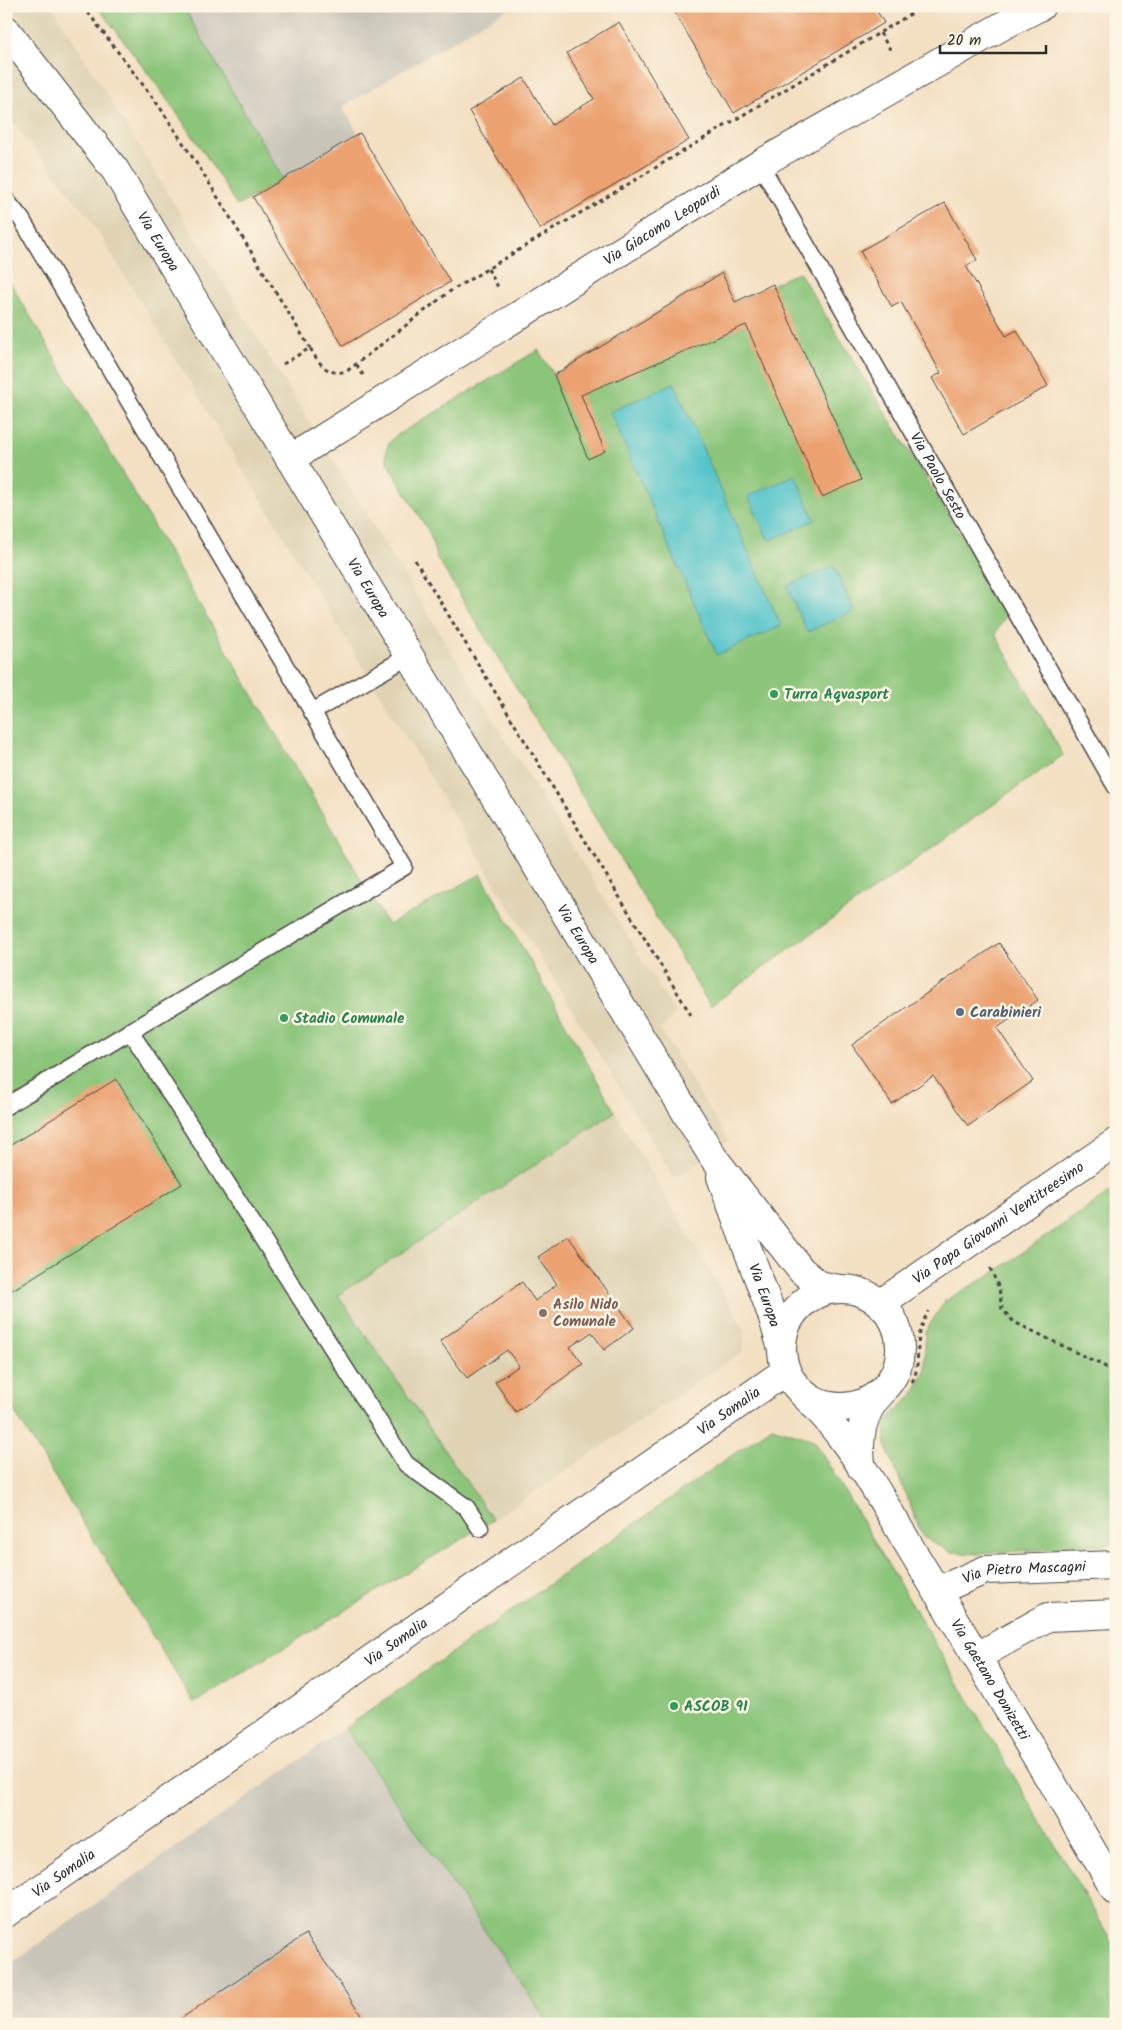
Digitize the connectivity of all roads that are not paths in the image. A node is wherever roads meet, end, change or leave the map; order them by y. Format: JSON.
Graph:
{"nodes":[{"id":1,"x":1041,"y":6,"type":"edge"},
{"id":2,"x":11,"y":45,"type":"edge"},
{"id":3,"x":760,"y":164,"type":"junction"},
{"id":4,"x":6,"y":200,"type":"edge"},
{"id":5,"x":290,"y":459,"type":"junction"},
{"id":6,"x":410,"y":656,"type":"junction"},
{"id":7,"x":312,"y":712,"type":"junction"},
{"id":8,"x":1116,"y":787,"type":"edge"},
{"id":9,"x":130,"y":1032,"type":"junction"},
{"id":10,"x":6,"y":1106,"type":"edge"},
{"id":11,"x":1116,"y":1142,"type":"edge"},
{"id":12,"x":714,"y":1157,"type":"junction"},
{"id":13,"x":839,"y":1289,"type":"junction"},
{"id":14,"x":881,"y":1304,"type":"junction"},
{"id":15,"x":790,"y":1371,"type":"junction"},
{"id":16,"x":895,"y":1390,"type":"junction"},
{"id":17,"x":862,"y":1470,"type":"junction"},
{"id":18,"x":480,"y":1528,"type":"dead end"},
{"id":19,"x":1116,"y":1565,"type":"edge"},
{"id":20,"x":937,"y":1591,"type":"junction"},
{"id":21,"x":1116,"y":1614,"type":"edge"},
{"id":22,"x":978,"y":1656,"type":"junction"},
{"id":23,"x":1116,"y":1891,"type":"edge"},
{"id":24,"x":6,"y":1913,"type":"edge"}],
"edges":[{"from":1,"to":3,"type":"street","name":"Via Giacomo Leopardi"},
{"from":2,"to":5,"type":"street","name":"Via Europa"},
{"from":3,"to":5,"type":"street","name":"Via Giacomo Leopardi"},
{"from":3,"to":8,"type":"lane","name":"Via Paolo Sesto"},
{"from":4,"to":7,"type":"lane"},
{"from":5,"to":6,"type":"street","name":"Via Europa"},
{"from":6,"to":7,"type":"lane"},
{"from":6,"to":12,"type":"street","name":"Via Europa"},
{"from":7,"to":9,"type":"lane"},
{"from":9,"to":10,"type":"lane"},
{"from":9,"to":18,"type":"lane"},
{"from":11,"to":14,"type":"street","name":"Via Papa Giovanni Ventitreesimo"},
{"from":12,"to":13,"type":"street","name":"Via Europa"},
{"from":12,"to":15,"type":"street","name":"Via Europa"},
{"from":13,"to":14,"type":"street"},
{"from":13,"to":15,"type":"street"},
{"from":14,"to":16,"type":"street"},
{"from":15,"to":16,"type":"street"},
{"from":15,"to":17,"type":"street","name":"Via Gaetano Donizetti"},
{"from":15,"to":24,"type":"street","name":"Via Somalia"},
{"from":16,"to":17,"type":"street","name":"Via Gaetano Donizetti"},
{"from":17,"to":20,"type":"street","name":"Via Gaetano Donizetti"},
{"from":19,"to":20,"type":"street","name":"Via Pietro Mascagni"},
{"from":20,"to":22,"type":"street","name":"Via Gaetano Donizetti"},
{"from":21,"to":22,"type":"street"},
{"from":22,"to":23,"type":"street","name":"Via Gaetano Donizetti"}]}
